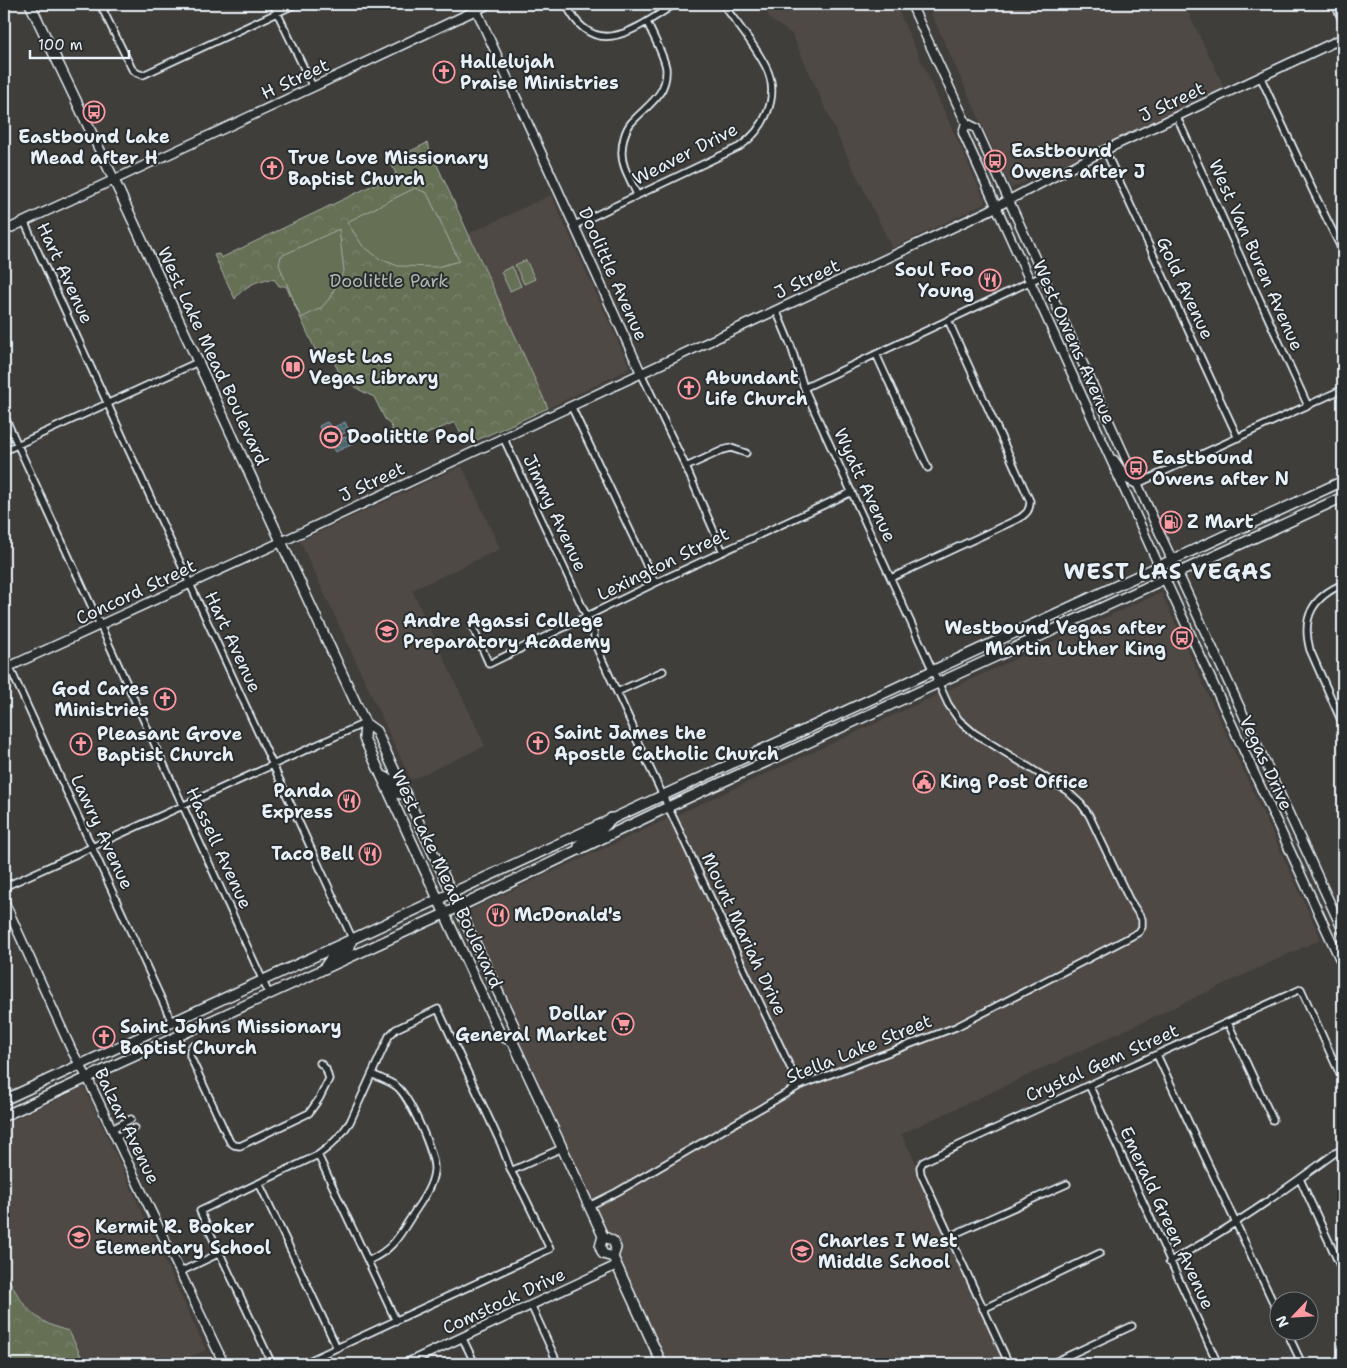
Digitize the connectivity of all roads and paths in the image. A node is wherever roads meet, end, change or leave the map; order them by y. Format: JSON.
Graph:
{"nodes":[{"id":1,"x":30,"y":4,"type":"edge"},
{"id":2,"x":113,"y":4,"type":"edge"},
{"id":3,"x":273,"y":4,"type":"edge"},
{"id":4,"x":296,"y":4,"type":"edge"},
{"id":5,"x":489,"y":4,"type":"edge"},
{"id":6,"x":566,"y":4,"type":"edge"},
{"id":7,"x":675,"y":4,"type":"edge"},
{"id":8,"x":723,"y":4,"type":"edge"},
{"id":9,"x":911,"y":4,"type":"edge"},
{"id":10,"x":1336,"y":4,"type":"edge"},
{"id":11,"x":101,"y":6,"type":"edge"},
{"id":12,"x":476,"y":10,"type":"junction"},
{"id":13,"x":278,"y":12,"type":"junction"},
{"id":14,"x":1343,"y":20,"type":"edge"},
{"id":15,"x":647,"y":22,"type":"junction"},
{"id":16,"x":1343,"y":38,"type":"edge"},
{"id":17,"x":1261,"y":78,"type":"junction"},
{"id":18,"x":313,"y":87,"type":"junction"},
{"id":19,"x":1177,"y":116,"type":"junction"},
{"id":20,"x":966,"y":123,"type":"junction"},
{"id":21,"x":1105,"y":150,"type":"junction"},
{"id":22,"x":114,"y":180,"type":"junction"},
{"id":23,"x":637,"y":195,"type":"junction"},
{"id":24,"x":1008,"y":201,"type":"junction"},
{"id":25,"x":997,"y":207,"type":"junction"},
{"id":26,"x":24,"y":221,"type":"junction"},
{"id":27,"x":575,"y":224,"type":"junction"},
{"id":28,"x":4,"y":231,"type":"edge"},
{"id":29,"x":1343,"y":252,"type":"edge"},
{"id":30,"x":1042,"y":276,"type":"junction"},
{"id":31,"x":1030,"y":282,"type":"junction"},
{"id":32,"x":776,"y":310,"type":"junction"},
{"id":33,"x":948,"y":320,"type":"junction"},
{"id":34,"x":876,"y":354,"type":"junction"},
{"id":35,"x":198,"y":362,"type":"junction"},
{"id":36,"x":641,"y":373,"type":"junction"},
{"id":37,"x":1088,"y":375,"type":"junction"},
{"id":38,"x":1075,"y":381,"type":"junction"},
{"id":39,"x":804,"y":388,"type":"junction"},
{"id":40,"x":1343,"y":389,"type":"edge"},
{"id":41,"x":108,"y":403,"type":"junction"},
{"id":42,"x":571,"y":406,"type":"junction"},
{"id":43,"x":1308,"y":406,"type":"junction"},
{"id":44,"x":4,"y":415,"type":"edge"},
{"id":45,"x":503,"y":437,"type":"junction"},
{"id":46,"x":1238,"y":438,"type":"junction"},
{"id":47,"x":17,"y":445,"type":"junction"},
{"id":48,"x":1107,"y":450,"type":"junction"},
{"id":49,"x":4,"y":451,"type":"edge"},
{"id":50,"x":746,"y":453,"type":"dead end"},
{"id":51,"x":686,"y":467,"type":"junction"},
{"id":52,"x":928,"y":468,"type":"dead end"},
{"id":53,"x":1343,"y":481,"type":"edge"},
{"id":54,"x":1138,"y":484,"type":"junction"},
{"id":55,"x":852,"y":492,"type":"junction"},
{"id":56,"x":1343,"y":498,"type":"edge"},
{"id":57,"x":281,"y":542,"type":"junction"},
{"id":58,"x":723,"y":552,"type":"junction"},
{"id":59,"x":1175,"y":567,"type":"junction"},
{"id":60,"x":1162,"y":573,"type":"junction"},
{"id":61,"x":891,"y":578,"type":"junction"},
{"id":62,"x":655,"y":583,"type":"junction"},
{"id":63,"x":190,"y":584,"type":"junction"},
{"id":64,"x":1343,"y":584,"type":"edge"},
{"id":65,"x":477,"y":616,"type":"dead end"},
{"id":66,"x":587,"y":617,"type":"junction"},
{"id":67,"x":100,"y":625,"type":"junction"},
{"id":68,"x":4,"y":655,"type":"edge"},
{"id":69,"x":6,"y":668,"type":"edge"},
{"id":70,"x":663,"y":671,"type":"dead end"},
{"id":71,"x":933,"y":671,"type":"junction"},
{"id":72,"x":939,"y":684,"type":"junction"},
{"id":73,"x":617,"y":692,"type":"junction"},
{"id":74,"x":365,"y":722,"type":"junction"},
{"id":75,"x":1343,"y":725,"type":"edge"},
{"id":76,"x":273,"y":764,"type":"junction"},
{"id":77,"x":381,"y":775,"type":"junction"},
{"id":78,"x":406,"y":795,"type":"junction"},
{"id":79,"x":662,"y":795,"type":"junction"},
{"id":80,"x":182,"y":806,"type":"junction"},
{"id":81,"x":668,"y":807,"type":"junction"},
{"id":82,"x":611,"y":818,"type":"junction"},
{"id":83,"x":92,"y":847,"type":"junction"},
{"id":84,"x":579,"y":850,"type":"junction"},
{"id":85,"x":1317,"y":874,"type":"junction"},
{"id":86,"x":1304,"y":881,"type":"junction"},
{"id":87,"x":4,"y":887,"type":"edge"},
{"id":88,"x":451,"y":892,"type":"junction"},
{"id":89,"x":438,"y":899,"type":"junction"},
{"id":90,"x":4,"y":901,"type":"edge"},
{"id":91,"x":458,"y":907,"type":"junction"},
{"id":92,"x":444,"y":914,"type":"junction"},
{"id":93,"x":1142,"y":927,"type":"joint"},
{"id":94,"x":1343,"y":931,"type":"edge"},
{"id":95,"x":352,"y":938,"type":"junction"},
{"id":96,"x":1343,"y":966,"type":"edge"},
{"id":97,"x":324,"y":968,"type":"junction"},
{"id":98,"x":262,"y":980,"type":"junction"},
{"id":99,"x":269,"y":994,"type":"junction"},
{"id":100,"x":172,"y":1022,"type":"junction"},
{"id":101,"x":1228,"y":1023,"type":"junction"},
{"id":102,"x":513,"y":1042,"type":"junction"},
{"id":103,"x":192,"y":1046,"type":"dead end"},
{"id":104,"x":1157,"y":1054,"type":"junction"},
{"id":105,"x":320,"y":1063,"type":"dead end"},
{"id":106,"x":80,"y":1064,"type":"junction"},
{"id":107,"x":372,"y":1074,"type":"junction"},
{"id":108,"x":87,"y":1077,"type":"junction"},
{"id":109,"x":1343,"y":1081,"type":"edge"},
{"id":110,"x":1089,"y":1085,"type":"junction"},
{"id":111,"x":799,"y":1086,"type":"junction"},
{"id":112,"x":4,"y":1100,"type":"edge"},
{"id":113,"x":4,"y":1116,"type":"edge"},
{"id":114,"x":131,"y":1119,"type":"dead end"},
{"id":115,"x":1273,"y":1120,"type":"dead end"},
{"id":116,"x":135,"y":1128,"type":"dead end"},
{"id":117,"x":112,"y":1129,"type":"junction"},
{"id":118,"x":116,"y":1137,"type":"junction"},
{"id":119,"x":562,"y":1148,"type":"junction"},
{"id":120,"x":1343,"y":1149,"type":"edge"},
{"id":121,"x":318,"y":1155,"type":"junction"},
{"id":122,"x":511,"y":1171,"type":"junction"},
{"id":123,"x":1300,"y":1179,"type":"junction"},
{"id":124,"x":259,"y":1183,"type":"junction"},
{"id":125,"x":1067,"y":1184,"type":"dead end"},
{"id":126,"x":589,"y":1206,"type":"junction"},
{"id":127,"x":1236,"y":1222,"type":"junction"},
{"id":128,"x":950,"y":1236,"type":"junction"},
{"id":129,"x":220,"y":1253,"type":"junction"},
{"id":130,"x":1100,"y":1253,"type":"dead end"},
{"id":131,"x":615,"y":1261,"type":"junction"},
{"id":132,"x":368,"y":1262,"type":"junction"},
{"id":133,"x":1169,"y":1262,"type":"junction"},
{"id":134,"x":180,"y":1272,"type":"junction"},
{"id":135,"x":1343,"y":1272,"type":"edge"},
{"id":136,"x":1270,"y":1295,"type":"edge"},
{"id":137,"x":531,"y":1305,"type":"junction"},
{"id":138,"x":983,"y":1309,"type":"junction"},
{"id":139,"x":396,"y":1321,"type":"junction"},
{"id":140,"x":1132,"y":1326,"type":"dead end"},
{"id":141,"x":462,"y":1337,"type":"junction"},
{"id":142,"x":1291,"y":1340,"type":"edge"},
{"id":143,"x":337,"y":1348,"type":"junction"},
{"id":144,"x":224,"y":1364,"type":"edge"},
{"id":145,"x":272,"y":1364,"type":"edge"},
{"id":146,"x":302,"y":1364,"type":"edge"},
{"id":147,"x":405,"y":1364,"type":"edge"},
{"id":148,"x":475,"y":1364,"type":"edge"},
{"id":149,"x":558,"y":1364,"type":"edge"},
{"id":150,"x":662,"y":1364,"type":"edge"},
{"id":151,"x":1009,"y":1364,"type":"edge"},
{"id":152,"x":1050,"y":1364,"type":"edge"},
{"id":153,"x":1218,"y":1364,"type":"edge"},
{"id":154,"x":1302,"y":1364,"type":"edge"}],
"edges":[{"from":1,"to":22,"type":"main road","name":"West Lake Mead Boulevard"},
{"from":2,"to":11,"type":"street"},
{"from":3,"to":13,"type":"street"},
{"from":4,"to":13,"type":"street"},
{"from":5,"to":12,"type":"street","name":"H Street"},
{"from":6,"to":15,"type":"street"},
{"from":7,"to":15,"type":"street"},
{"from":8,"to":23,"type":"street","name":"Weaver Drive"},
{"from":9,"to":20,"type":"street","name":"West Owens Avenue"},
{"from":10,"to":14,"type":"street"},
{"from":11,"to":13,"type":"street"},
{"from":12,"to":18,"type":"street","name":"H Street"},
{"from":12,"to":27,"type":"street","name":"Doolittle Avenue"},
{"from":13,"to":18,"type":"street"},
{"from":15,"to":23,"type":"street"},
{"from":16,"to":17,"type":"street","name":"J Street"},
{"from":17,"to":19,"type":"street","name":"J Street"},
{"from":17,"to":29,"type":"street"},
{"from":18,"to":22,"type":"street","name":"H Street"},
{"from":19,"to":21,"type":"street","name":"J Street"},
{"from":19,"to":43,"type":"street","name":"West Van Buren Avenue"},
{"from":20,"to":24,"type":"street","name":"West Owens Avenue"},
{"from":20,"to":25,"type":"street","name":"West Owens Avenue"},
{"from":21,"to":24,"type":"street","name":"J Street"},
{"from":21,"to":46,"type":"street","name":"Gold Avenue"},
{"from":22,"to":26,"type":"street","name":"H Street"},
{"from":22,"to":35,"type":"main road","name":"West Lake Mead Boulevard"},
{"from":23,"to":27,"type":"street","name":"Weaver Drive"},
{"from":24,"to":25,"type":"street","name":"J Street"},
{"from":24,"to":30,"type":"street","name":"West Owens Avenue"},
{"from":25,"to":31,"type":"street","name":"West Owens Avenue"},
{"from":25,"to":32,"type":"street","name":"J Street"},
{"from":26,"to":28,"type":"street","name":"H Street"},
{"from":26,"to":41,"type":"street","name":"Hart Avenue"},
{"from":27,"to":36,"type":"street","name":"Doolittle Avenue"},
{"from":30,"to":31,"type":"street"},
{"from":30,"to":37,"type":"street","name":"West Owens Avenue"},
{"from":31,"to":33,"type":"street"},
{"from":31,"to":38,"type":"street","name":"West Owens Avenue"},
{"from":32,"to":36,"type":"street","name":"J Street"},
{"from":32,"to":39,"type":"street","name":"Wyatt Avenue"},
{"from":33,"to":34,"type":"street"},
{"from":33,"to":61,"type":"street"},
{"from":34,"to":39,"type":"street"},
{"from":34,"to":52,"type":"street"},
{"from":35,"to":41,"type":"street"},
{"from":35,"to":57,"type":"main road","name":"West Lake Mead Boulevard"},
{"from":36,"to":42,"type":"street","name":"J Street"},
{"from":36,"to":51,"type":"street","name":"Doolittle Avenue"},
{"from":37,"to":38,"type":"street"},
{"from":37,"to":54,"type":"street","name":"West Owens Avenue"},
{"from":38,"to":48,"type":"street","name":"West Owens Avenue"},
{"from":39,"to":55,"type":"street","name":"Wyatt Avenue"},
{"from":40,"to":43,"type":"street"},
{"from":41,"to":47,"type":"street"},
{"from":41,"to":63,"type":"street","name":"Hart Avenue"},
{"from":42,"to":45,"type":"street","name":"J Street"},
{"from":42,"to":62,"type":"street"},
{"from":43,"to":46,"type":"street"},
{"from":44,"to":47,"type":"street","name":"Hassell Avenue"},
{"from":45,"to":57,"type":"street","name":"J Street"},
{"from":45,"to":66,"type":"street","name":"Jimmy Avenue"},
{"from":46,"to":54,"type":"street"},
{"from":47,"to":49,"type":"street"},
{"from":47,"to":67,"type":"street","name":"Hassell Avenue"},
{"from":48,"to":54,"type":"street"},
{"from":48,"to":60,"type":"street","name":"West Owens Avenue"},
{"from":50,"to":51,"type":"street"},
{"from":51,"to":58,"type":"street","name":"Doolittle Avenue"},
{"from":53,"to":59,"type":"main road"},
{"from":54,"to":59,"type":"street","name":"West Owens Avenue"},
{"from":55,"to":58,"type":"street","name":"Lexington Street"},
{"from":55,"to":61,"type":"street","name":"Wyatt Avenue"},
{"from":56,"to":59,"type":"main road"},
{"from":57,"to":63,"type":"street","name":"Concord Street"},
{"from":57,"to":74,"type":"main road","name":"West Lake Mead Boulevard"},
{"from":58,"to":62,"type":"street","name":"Lexington Street"},
{"from":59,"to":60,"type":"main road"},
{"from":59,"to":60,"type":"main road"},
{"from":59,"to":85,"type":"street","name":"Vegas Drive"},
{"from":60,"to":71,"type":"main road"},
{"from":60,"to":72,"type":"main road"},
{"from":60,"to":86,"type":"street","name":"Vegas Drive"},
{"from":61,"to":71,"type":"street","name":"Wyatt Avenue"},
{"from":62,"to":66,"type":"street","name":"Lexington Street"},
{"from":63,"to":67,"type":"street","name":"Concord Street"},
{"from":63,"to":76,"type":"street","name":"Hart Avenue"},
{"from":64,"to":75,"type":"street"},
{"from":65,"to":66,"type":"street","name":"Lexington Street"},
{"from":66,"to":73,"type":"street","name":"Jimmy Avenue"},
{"from":67,"to":69,"type":"street","name":"Concord Street"},
{"from":67,"to":80,"type":"street","name":"Hassell Avenue"},
{"from":68,"to":69,"type":"street","name":"Lawry Avenue"},
{"from":69,"to":83,"type":"street","name":"Lawry Avenue"},
{"from":70,"to":73,"type":"street"},
{"from":71,"to":72,"type":"street","name":"Wyatt Avenue"},
{"from":71,"to":79,"type":"main road"},
{"from":72,"to":81,"type":"main road"},
{"from":72,"to":93,"type":"street","name":"Wyatt Avenue"},
{"from":73,"to":79,"type":"street","name":"Jimmy Avenue"},
{"from":74,"to":76,"type":"street"},
{"from":74,"to":77,"type":"main road","name":"West Lake Mead Boulevard"},
{"from":74,"to":78,"type":"main road","name":"West Lake Mead Boulevard"},
{"from":76,"to":80,"type":"street"},
{"from":76,"to":95,"type":"street","name":"Hart Avenue"},
{"from":77,"to":78,"type":"main road"},
{"from":77,"to":89,"type":"main road","name":"West Lake Mead Boulevard"},
{"from":78,"to":88,"type":"main road","name":"West Lake Mead Boulevard"},
{"from":79,"to":81,"type":"street","name":"Mount Mariah Drive"},
{"from":79,"to":82,"type":"main road"},
{"from":80,"to":83,"type":"street"},
{"from":80,"to":98,"type":"street","name":"Hassell Avenue"},
{"from":81,"to":84,"type":"main road"},
{"from":81,"to":111,"type":"street","name":"Mount Mariah Drive"},
{"from":82,"to":84,"type":"main road"},
{"from":82,"to":88,"type":"main road"},
{"from":83,"to":87,"type":"street"},
{"from":83,"to":100,"type":"street","name":"Lawry Avenue"},
{"from":84,"to":91,"type":"main road"},
{"from":85,"to":86,"type":"street"},
{"from":85,"to":94,"type":"street","name":"Vegas Drive"},
{"from":86,"to":96,"type":"street","name":"Vegas Drive"},
{"from":88,"to":89,"type":"main road"},
{"from":88,"to":91,"type":"main road","name":"West Lake Mead Boulevard"},
{"from":89,"to":92,"type":"main road","name":"West Lake Mead Boulevard"},
{"from":89,"to":95,"type":"main road"},
{"from":90,"to":106,"type":"street","name":"Balzar Avenue"},
{"from":91,"to":92,"type":"main road"},
{"from":91,"to":102,"type":"main road","name":"West Lake Mead Boulevard"},
{"from":92,"to":97,"type":"main road"},
{"from":92,"to":102,"type":"main road","name":"West Lake Mead Boulevard"},
{"from":93,"to":111,"type":"street","name":"Stella Lake Street"},
{"from":95,"to":97,"type":"main road"},
{"from":95,"to":98,"type":"main road"},
{"from":97,"to":99,"type":"main road"},
{"from":98,"to":99,"type":"street","name":"Hassell Avenue"},
{"from":98,"to":100,"type":"main road"},
{"from":99,"to":108,"type":"main road"},
{"from":100,"to":106,"type":"main road"},
{"from":101,"to":104,"type":"street","name":"Crystal Gem Street"},
{"from":101,"to":109,"type":"street","name":"Crystal Gem Street"},
{"from":101,"to":115,"type":"street"},
{"from":102,"to":119,"type":"main road","name":"West Lake Mead Boulevard"},
{"from":103,"to":105,"type":"street"},
{"from":104,"to":110,"type":"street","name":"Crystal Gem Street"},
{"from":104,"to":127,"type":"street"},
{"from":106,"to":108,"type":"street","name":"Balzar Avenue"},
{"from":106,"to":112,"type":"main road"},
{"from":107,"to":121,"type":"street"},
{"from":107,"to":122,"type":"street"},
{"from":107,"to":132,"type":"street"},
{"from":108,"to":113,"type":"main road"},
{"from":108,"to":117,"type":"street","name":"Balzar Avenue"},
{"from":110,"to":128,"type":"street","name":"Crystal Gem Street"},
{"from":110,"to":133,"type":"street","name":"Emerald Green Avenue"},
{"from":111,"to":126,"type":"street","name":"Stella Lake Street"},
{"from":114,"to":117,"type":"street"},
{"from":116,"to":118,"type":"street"},
{"from":117,"to":118,"type":"street","name":"Balzar Avenue"},
{"from":118,"to":134,"type":"street","name":"Balzar Avenue"},
{"from":119,"to":122,"type":"street"},
{"from":119,"to":126,"type":"main road","name":"West Lake Mead Boulevard"},
{"from":120,"to":123,"type":"street"},
{"from":121,"to":124,"type":"street"},
{"from":121,"to":132,"type":"street"},
{"from":122,"to":139,"type":"street"},
{"from":123,"to":127,"type":"street"},
{"from":123,"to":135,"type":"street"},
{"from":124,"to":129,"type":"street"},
{"from":124,"to":143,"type":"street"},
{"from":125,"to":128,"type":"street"},
{"from":126,"to":131,"type":"main road","name":"West Lake Mead Boulevard"},
{"from":127,"to":133,"type":"street"},
{"from":127,"to":136,"type":"street"},
{"from":128,"to":138,"type":"street"},
{"from":129,"to":134,"type":"street"},
{"from":129,"to":145,"type":"street"},
{"from":130,"to":138,"type":"street"},
{"from":131,"to":137,"type":"street","name":"Comstock Drive"},
{"from":131,"to":150,"type":"main road","name":"West Lake Mead Boulevard"},
{"from":132,"to":139,"type":"street"},
{"from":133,"to":153,"type":"street","name":"Emerald Green Avenue"},
{"from":134,"to":144,"type":"street","name":"Balzar Avenue"},
{"from":137,"to":141,"type":"street","name":"Comstock Drive"},
{"from":137,"to":149,"type":"street"},
{"from":138,"to":151,"type":"street"},
{"from":139,"to":143,"type":"street"},
{"from":140,"to":152,"type":"street"},
{"from":141,"to":147,"type":"street","name":"Comstock Drive"},
{"from":141,"to":148,"type":"street"},
{"from":142,"to":154,"type":"street"},
{"from":143,"to":146,"type":"street"}]}
